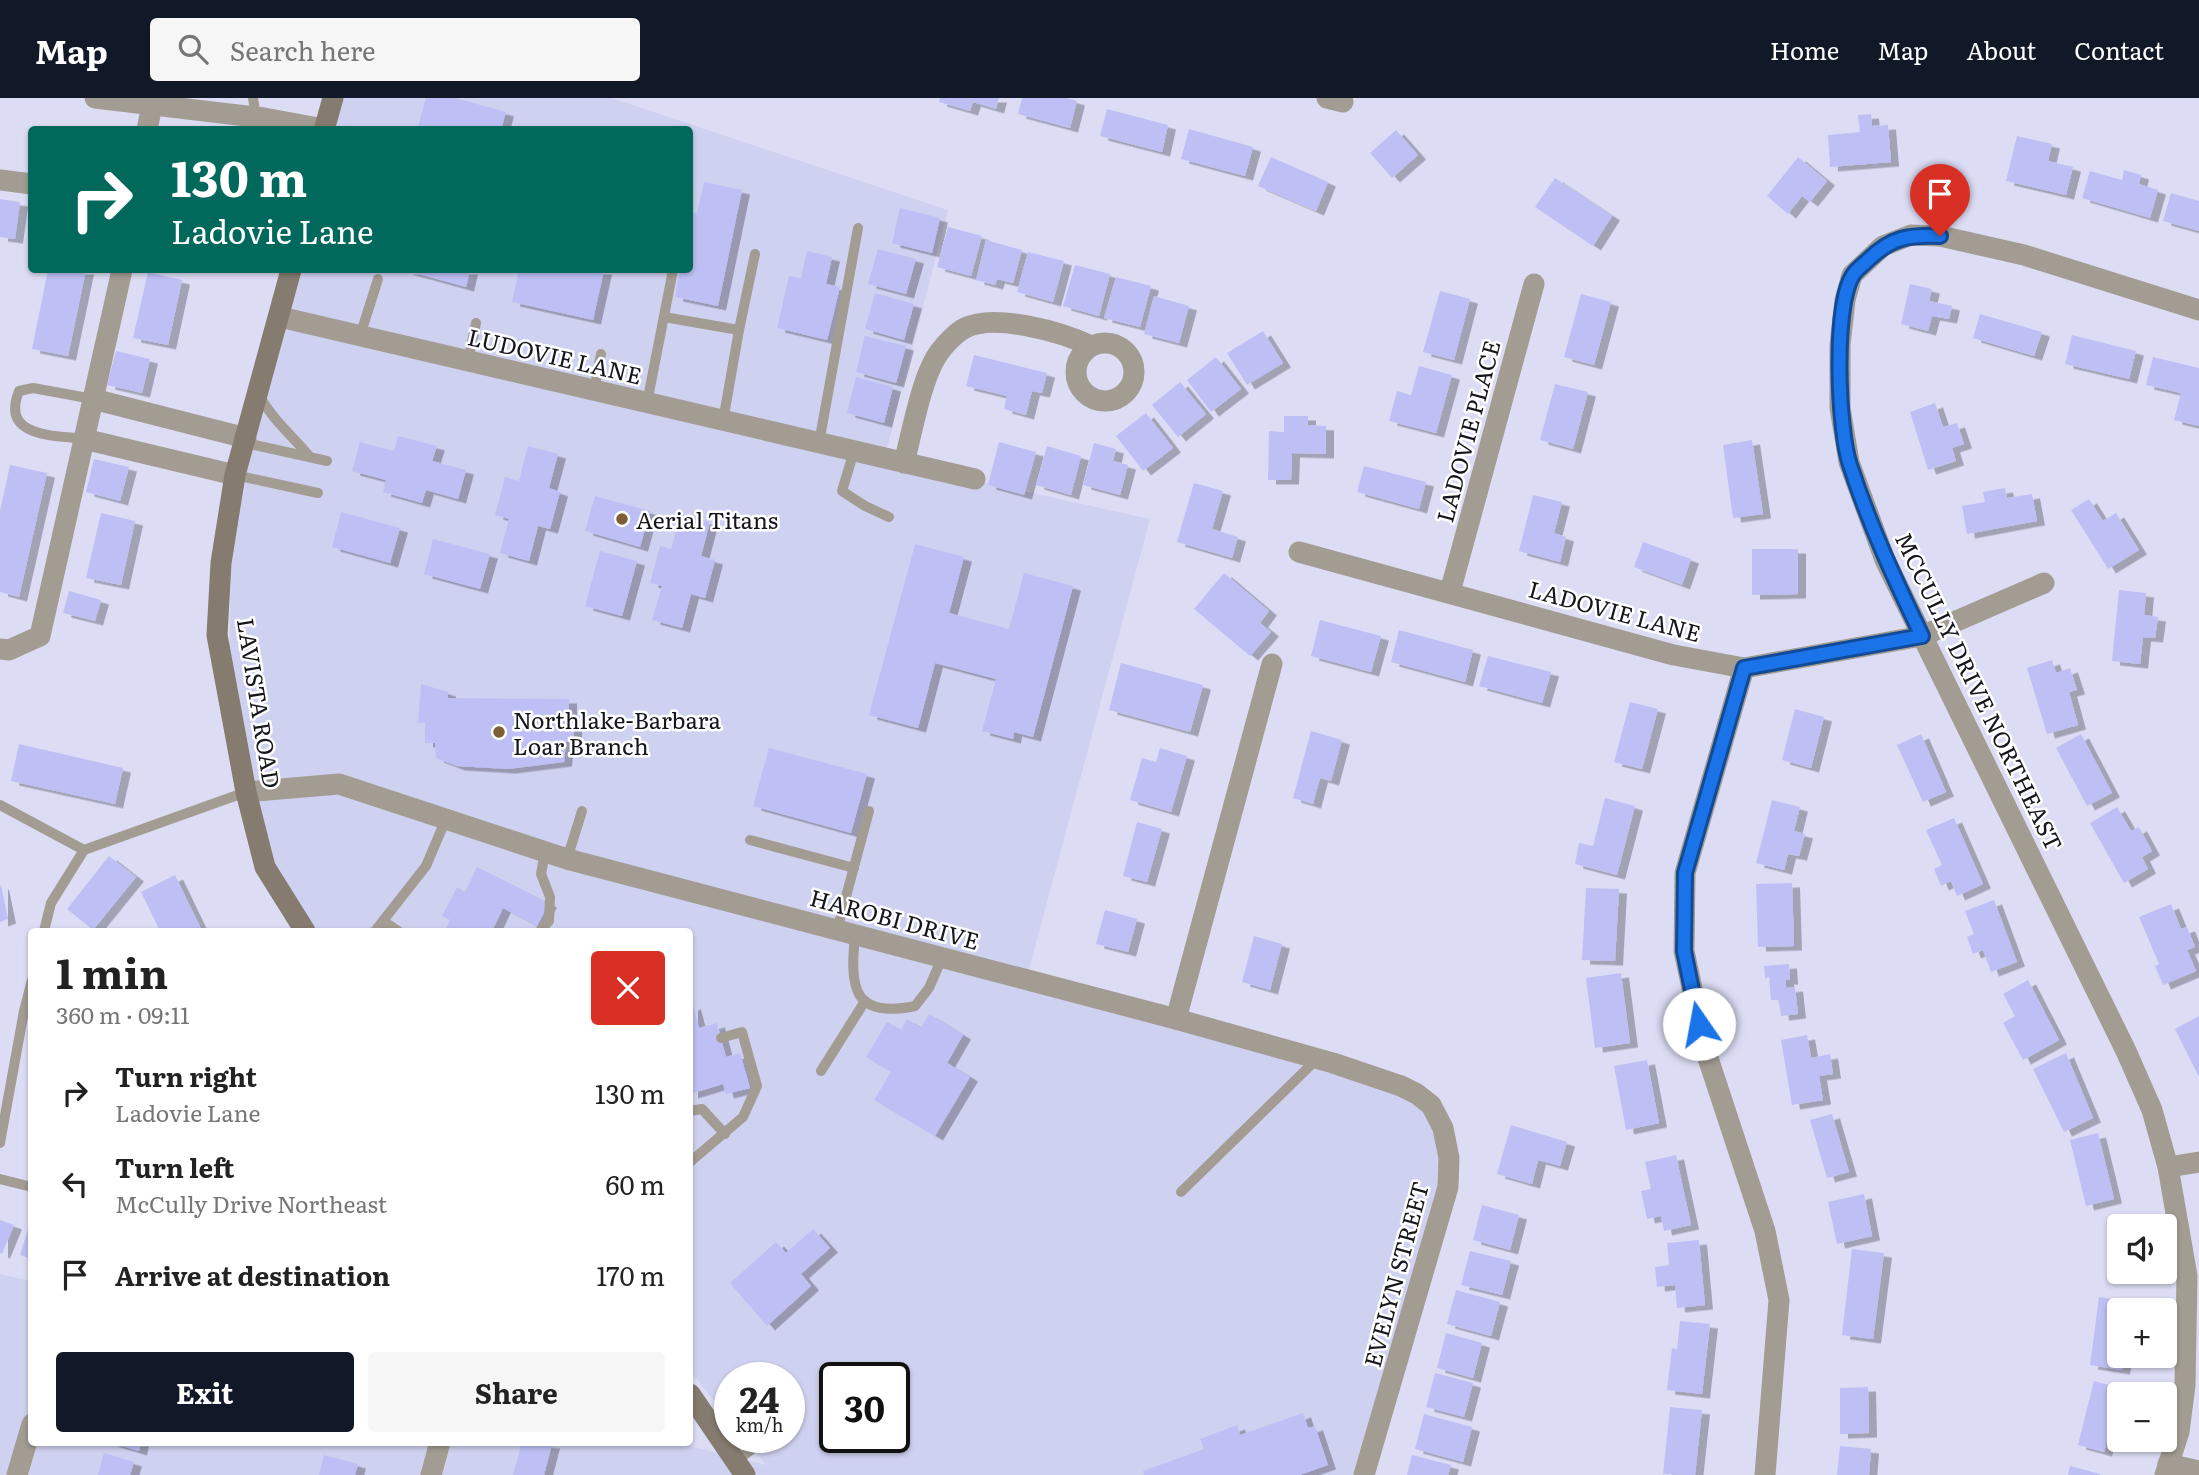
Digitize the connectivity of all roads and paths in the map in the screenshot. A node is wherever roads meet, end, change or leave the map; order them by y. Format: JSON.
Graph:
{"nodes":[{"id":1,"x":94,"y":98,"type":"edge"},
{"id":2,"x":333,"y":98,"type":"edge"},
{"id":3,"x":152,"y":105,"type":"junction"},
{"id":4,"x":254,"y":107,"type":"edge"},
{"id":5,"x":148,"y":126,"type":"edge"},
{"id":6,"x":315,"y":126,"type":"edge"},
{"id":7,"x":326,"y":126,"type":"edge"},
{"id":8,"x":0,"y":180,"type":"edge"},
{"id":9,"x":28,"y":184,"type":"edge"},
{"id":10,"x":858,"y":228,"type":"dead end"},
{"id":11,"x":755,"y":254,"type":"dead end"},
{"id":12,"x":121,"y":273,"type":"edge"},
{"id":13,"x":290,"y":273,"type":"edge"},
{"id":14,"x":673,"y":273,"type":"edge"},
{"id":15,"x":378,"y":279,"type":"dead end"},
{"id":16,"x":1534,"y":284,"type":"dead end"},
{"id":17,"x":2199,"y":310,"type":"edge"},
{"id":18,"x":280,"y":317,"type":"junction"},
{"id":19,"x":664,"y":317,"type":"junction"},
{"id":20,"x":476,"y":323,"type":"dead end"},
{"id":21,"x":739,"y":330,"type":"junction"},
{"id":22,"x":360,"y":336,"type":"junction"},
{"id":23,"x":1091,"y":346,"type":"dead end"},
{"id":24,"x":601,"y":354,"type":"dead end"},
{"id":25,"x":468,"y":361,"type":"junction"},
{"id":26,"x":594,"y":391,"type":"junction"},
{"id":27,"x":258,"y":393,"type":"junction"},
{"id":28,"x":93,"y":399,"type":"junction"},
{"id":29,"x":647,"y":403,"type":"junction"},
{"id":30,"x":723,"y":421,"type":"junction"},
{"id":31,"x":84,"y":439,"type":"junction"},
{"id":32,"x":245,"y":440,"type":"junction"},
{"id":33,"x":818,"y":443,"type":"junction"},
{"id":34,"x":854,"y":451,"type":"junction"},
{"id":35,"x":309,"y":456,"type":"junction"},
{"id":36,"x":327,"y":461,"type":"dead end"},
{"id":37,"x":904,"y":463,"type":"junction"},
{"id":38,"x":235,"y":475,"type":"junction"},
{"id":39,"x":975,"y":480,"type":"dead end"},
{"id":40,"x":318,"y":493,"type":"dead end"},
{"id":41,"x":889,"y":517,"type":"dead end"},
{"id":42,"x":1299,"y":552,"type":"dead end"},
{"id":43,"x":2045,"y":583,"type":"dead end"},
{"id":44,"x":1450,"y":592,"type":"junction"},
{"id":45,"x":1922,"y":636,"type":"junction"},
{"id":46,"x":0,"y":649,"type":"edge"},
{"id":47,"x":1272,"y":664,"type":"dead end"},
{"id":48,"x":1744,"y":668,"type":"junction"},
{"id":49,"x":246,"y":792,"type":"junction"},
{"id":50,"x":0,"y":806,"type":"edge"},
{"id":51,"x":582,"y":811,"type":"dead end"},
{"id":52,"x":869,"y":811,"type":"dead end"},
{"id":53,"x":446,"y":819,"type":"junction"},
{"id":54,"x":750,"y":840,"type":"dead end"},
{"id":55,"x":84,"y":850,"type":"junction"},
{"id":56,"x":545,"y":852,"type":"junction"},
{"id":57,"x":568,"y":859,"type":"junction"},
{"id":58,"x":854,"y":868,"type":"junction"},
{"id":59,"x":383,"y":921,"type":"junction"},
{"id":60,"x":45,"y":928,"type":"edge"},
{"id":61,"x":303,"y":928,"type":"edge"},
{"id":62,"x":377,"y":928,"type":"edge"},
{"id":63,"x":394,"y":928,"type":"edge"},
{"id":64,"x":543,"y":928,"type":"edge"},
{"id":65,"x":846,"y":933,"type":"junction"},
{"id":66,"x":942,"y":958,"type":"junction"},
{"id":67,"x":865,"y":1001,"type":"junction"},
{"id":68,"x":28,"y":1012,"type":"edge"},
{"id":69,"x":1176,"y":1019,"type":"junction"},
{"id":70,"x":721,"y":1038,"type":"dead end"},
{"id":71,"x":1317,"y":1059,"type":"junction"},
{"id":72,"x":821,"y":1071,"type":"dead end"},
{"id":73,"x":693,"y":1110,"type":"edge"},
{"id":74,"x":725,"y":1134,"type":"junction"},
{"id":75,"x":0,"y":1143,"type":"edge"},
{"id":76,"x":693,"y":1160,"type":"edge"},
{"id":77,"x":2199,"y":1162,"type":"edge"},
{"id":78,"x":2168,"y":1167,"type":"junction"},
{"id":79,"x":0,"y":1179,"type":"edge"},
{"id":80,"x":28,"y":1186,"type":"edge"},
{"id":81,"x":1181,"y":1192,"type":"dead end"},
{"id":82,"x":693,"y":1398,"type":"edge"},
{"id":83,"x":28,"y":1438,"type":"edge"},
{"id":84,"x":439,"y":1446,"type":"edge"},
{"id":85,"x":755,"y":1453,"type":"edge"},
{"id":86,"x":741,"y":1468,"type":"edge"},
{"id":87,"x":2166,"y":1470,"type":"edge"},
{"id":88,"x":2199,"y":1471,"type":"edge"},
{"id":89,"x":17,"y":1475,"type":"edge"},
{"id":90,"x":431,"y":1475,"type":"edge"},
{"id":91,"x":1364,"y":1475,"type":"edge"},
{"id":92,"x":1765,"y":1475,"type":"edge"}],
"edges":[{"from":1,"to":3,"type":"street"},
{"from":2,"to":7,"type":"main road"},
{"from":3,"to":4,"type":"street"},
{"from":3,"to":5,"type":"street"},
{"from":4,"to":6,"type":"street"},
{"from":8,"to":9,"type":"street"},
{"from":10,"to":33,"type":"lane"},
{"from":11,"to":21,"type":"lane"},
{"from":12,"to":28,"type":"street"},
{"from":13,"to":18,"type":"main road","name":"LAVISTA ROAD"},
{"from":14,"to":19,"type":"lane"},
{"from":15,"to":22,"type":"lane"},
{"from":16,"to":44,"type":"street","name":"LADOVIE PLACE"},
{"from":17,"to":45,"type":"street","name":"MCCULLY DRIVE NORTHEAST"},
{"from":18,"to":22,"type":"street","name":"LUDOVIE LANE"},
{"from":18,"to":27,"type":"main road","name":"LAVISTA ROAD"},
{"from":19,"to":21,"type":"lane"},
{"from":19,"to":29,"type":"lane"},
{"from":20,"to":25,"type":"lane"},
{"from":21,"to":30,"type":"lane"},
{"from":22,"to":25,"type":"street","name":"LUDOVIE LANE"},
{"from":23,"to":37,"type":"street"},
{"from":24,"to":26,"type":"lane"},
{"from":25,"to":26,"type":"street","name":"LUDOVIE LANE"},
{"from":26,"to":29,"type":"street","name":"LUDOVIE LANE"},
{"from":27,"to":32,"type":"main road","name":"LAVISTA ROAD"},
{"from":27,"to":35,"type":"lane"},
{"from":28,"to":31,"type":"street"},
{"from":28,"to":31,"type":"lane"},
{"from":28,"to":32,"type":"street"},
{"from":29,"to":30,"type":"street","name":"LUDOVIE LANE"},
{"from":30,"to":33,"type":"street","name":"LUDOVIE LANE"},
{"from":31,"to":38,"type":"street"},
{"from":31,"to":46,"type":"street"},
{"from":32,"to":35,"type":"lane"},
{"from":32,"to":38,"type":"main road","name":"LAVISTA ROAD"},
{"from":33,"to":34,"type":"street","name":"LUDOVIE LANE"},
{"from":34,"to":37,"type":"street","name":"LUDOVIE LANE"},
{"from":34,"to":41,"type":"lane"},
{"from":35,"to":36,"type":"lane"},
{"from":37,"to":39,"type":"street","name":"LUDOVIE LANE"},
{"from":38,"to":40,"type":"lane"},
{"from":38,"to":49,"type":"main road","name":"LAVISTA ROAD"},
{"from":42,"to":44,"type":"street","name":"LADOVIE LANE"},
{"from":43,"to":45,"type":"street","name":"LADOVIE LANE"},
{"from":44,"to":48,"type":"street","name":"LADOVIE LANE"},
{"from":45,"to":48,"type":"street","name":"LADOVIE LANE"},
{"from":45,"to":78,"type":"street","name":"MCCULLY DRIVE NORTHEAST"},
{"from":47,"to":69,"type":"street"},
{"from":48,"to":92,"type":"street"},
{"from":49,"to":53,"type":"street","name":"HAROBI DRIVE"},
{"from":49,"to":55,"type":"lane"},
{"from":49,"to":61,"type":"main road","name":"LAVISTA ROAD"},
{"from":50,"to":55,"type":"lane"},
{"from":51,"to":57,"type":"lane"},
{"from":52,"to":58,"type":"lane"},
{"from":53,"to":56,"type":"street","name":"HAROBI DRIVE"},
{"from":53,"to":59,"type":"lane"},
{"from":54,"to":58,"type":"lane"},
{"from":55,"to":60,"type":"lane"},
{"from":56,"to":57,"type":"street","name":"HAROBI DRIVE"},
{"from":56,"to":64,"type":"lane"},
{"from":57,"to":65,"type":"street","name":"HAROBI DRIVE"},
{"from":58,"to":65,"type":"lane"},
{"from":59,"to":62,"type":"lane"},
{"from":59,"to":63,"type":"lane"},
{"from":65,"to":66,"type":"street","name":"HAROBI DRIVE"},
{"from":65,"to":67,"type":"lane"},
{"from":66,"to":67,"type":"lane"},
{"from":66,"to":69,"type":"street","name":"HAROBI DRIVE"},
{"from":67,"to":72,"type":"lane"},
{"from":68,"to":75,"type":"lane"},
{"from":69,"to":71,"type":"street","name":"EVELYN STREET"},
{"from":70,"to":74,"type":"lane"},
{"from":71,"to":81,"type":"lane"},
{"from":71,"to":91,"type":"street","name":"EVELYN STREET"},
{"from":73,"to":74,"type":"lane"},
{"from":74,"to":76,"type":"lane"},
{"from":77,"to":78,"type":"street"},
{"from":78,"to":87,"type":"street","name":"MCCULLY DRIVE NORTHEAST"},
{"from":79,"to":80,"type":"lane"},
{"from":82,"to":86,"type":"main road"},
{"from":83,"to":89,"type":"street"},
{"from":84,"to":90,"type":"street"},
{"from":85,"to":86,"type":"lane"},
{"from":87,"to":88,"type":"street"}]}
